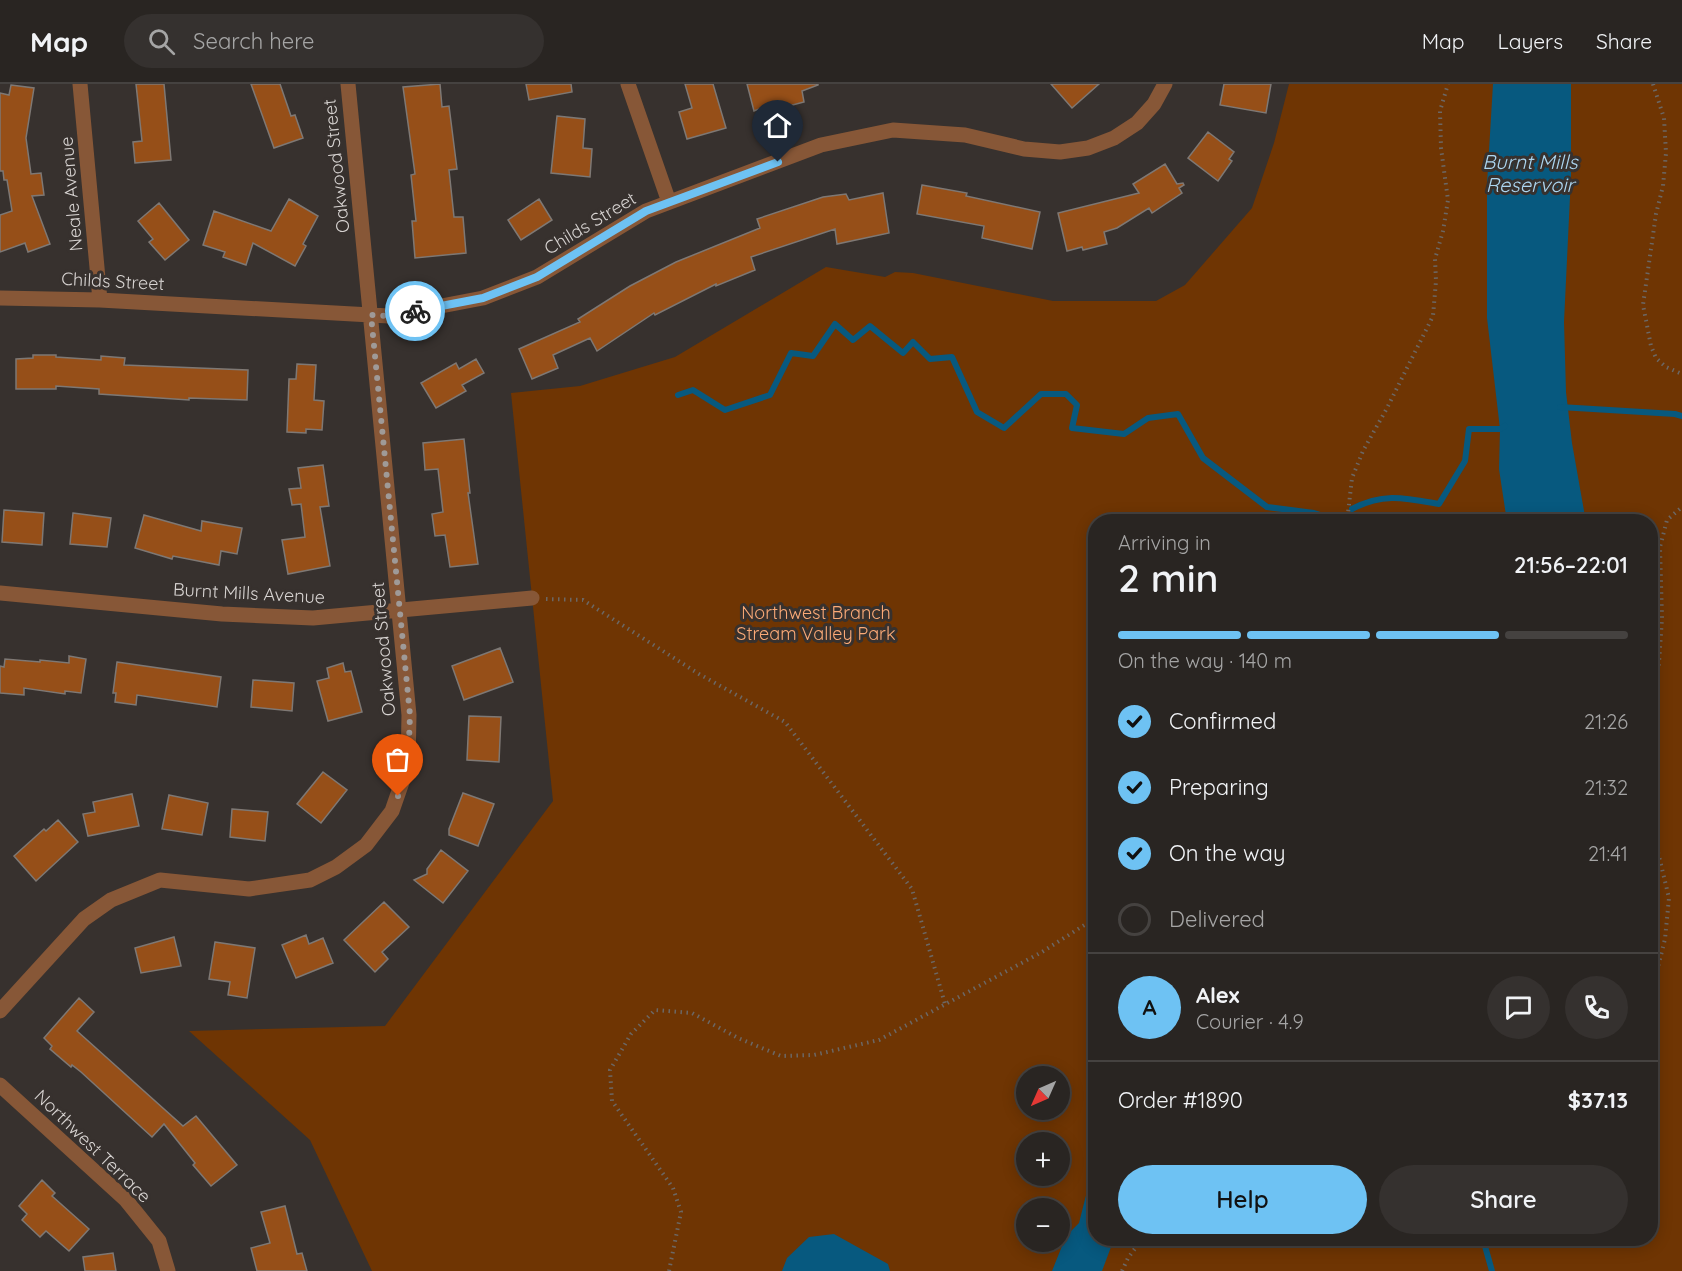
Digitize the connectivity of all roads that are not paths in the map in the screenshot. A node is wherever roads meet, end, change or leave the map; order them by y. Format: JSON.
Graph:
{"nodes":[{"id":1,"x":80,"y":84,"type":"edge"},
{"id":2,"x":348,"y":84,"type":"edge"},
{"id":3,"x":628,"y":84,"type":"edge"},
{"id":4,"x":1165,"y":84,"type":"edge"},
{"id":5,"x":669,"y":202,"type":"junction"},
{"id":6,"x":0,"y":298,"type":"edge"},
{"id":7,"x":100,"y":300,"type":"junction"},
{"id":8,"x":371,"y":315,"type":"junction"},
{"id":9,"x":0,"y":593,"type":"edge"},
{"id":10,"x":532,"y":598,"type":"road end"},
{"id":11,"x":399,"y":611,"type":"junction"},
{"id":12,"x":0,"y":1011,"type":"edge"},
{"id":13,"x":0,"y":1085,"type":"edge"},
{"id":14,"x":168,"y":1271,"type":"edge"}],
"edges":[{"from":1,"to":7,"type":"street","name":"Neale Avenue"},
{"from":2,"to":8,"type":"street","name":"Oakwood Street"},
{"from":3,"to":5,"type":"street"},
{"from":4,"to":5,"type":"street","name":"Childs Street"},
{"from":5,"to":8,"type":"street","name":"Childs Street"},
{"from":6,"to":7,"type":"street","name":"Childs Street"},
{"from":7,"to":8,"type":"street","name":"Childs Street"},
{"from":8,"to":11,"type":"street","name":"Oakwood Street"},
{"from":9,"to":11,"type":"street","name":"Burnt Mills Avenue"},
{"from":10,"to":11,"type":"street","name":"Burnt Mills Avenue"},
{"from":11,"to":12,"type":"street","name":"Oakwood Street"},
{"from":13,"to":14,"type":"street","name":"Northwest Terrace"}]}
